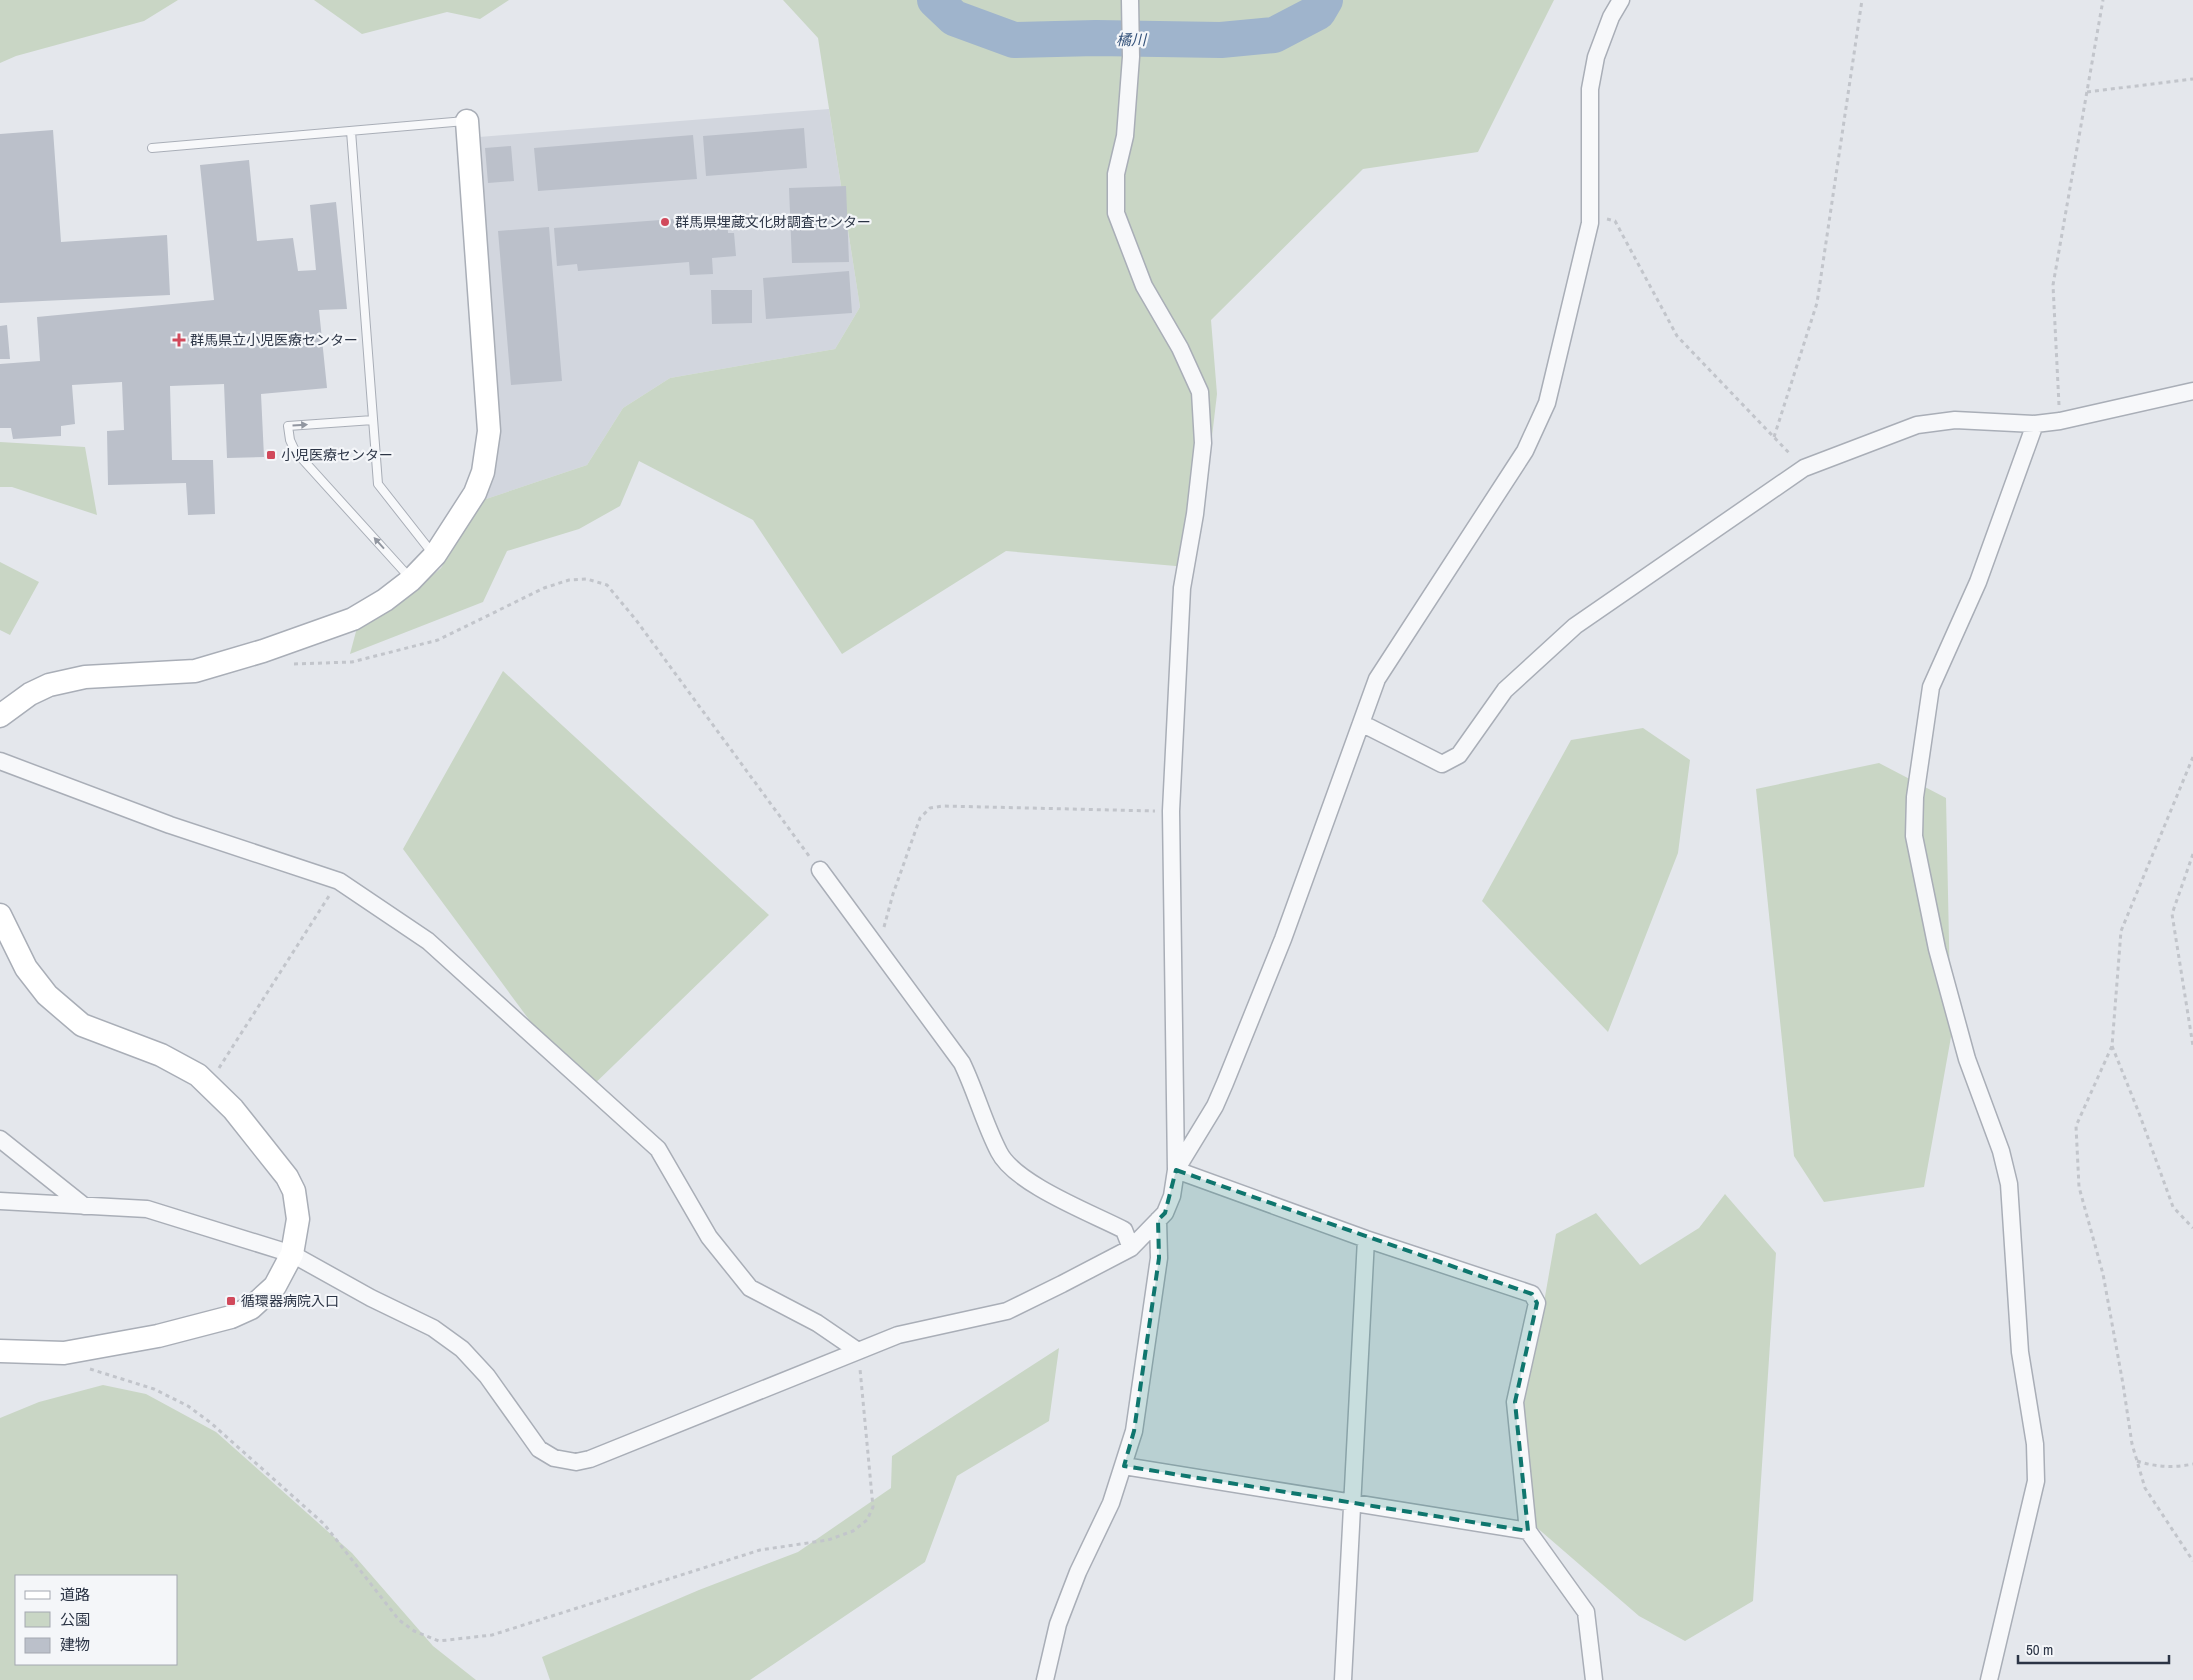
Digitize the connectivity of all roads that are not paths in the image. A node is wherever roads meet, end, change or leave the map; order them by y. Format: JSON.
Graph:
{"nodes":[{"id":1,"x":1130,"y":0,"type":"edge"},
{"id":2,"x":1622,"y":0,"type":"edge"},
{"id":3,"x":467,"y":121,"type":"joint"},
{"id":4,"x":351,"y":131,"type":"junction"},
{"id":5,"x":152,"y":148,"type":"dead end"},
{"id":6,"x":2193,"y":391,"type":"edge"},
{"id":7,"x":373,"y":420,"type":"junction"},
{"id":8,"x":2034,"y":424,"type":"junction"},
{"id":9,"x":434,"y":556,"type":"junction"},
{"id":10,"x":411,"y":580,"type":"junction"},
{"id":11,"x":0,"y":716,"type":"edge"},
{"id":12,"x":1361,"y":723,"type":"junction"},
{"id":13,"x":0,"y":760,"type":"edge"},
{"id":14,"x":820,"y":870,"type":"road end"},
{"id":15,"x":0,"y":915,"type":"edge"},
{"id":16,"x":0,"y":1139,"type":"edge"},
{"id":17,"x":1176,"y":1170,"type":"junction"},
{"id":18,"x":0,"y":1201,"type":"edge"},
{"id":19,"x":84,"y":1206,"type":"junction"},
{"id":20,"x":1158,"y":1220,"type":"junction"},
{"id":21,"x":1366,"y":1239,"type":"junction"},
{"id":22,"x":1132,"y":1248,"type":"junction"},
{"id":23,"x":292,"y":1254,"type":"junction"},
{"id":24,"x":0,"y":1351,"type":"edge"},
{"id":25,"x":858,"y":1351,"type":"junction"},
{"id":26,"x":1124,"y":1466,"type":"junction"},
{"id":27,"x":1352,"y":1504,"type":"junction"},
{"id":28,"x":1528,"y":1531,"type":"junction"},
{"id":29,"x":1045,"y":1680,"type":"edge"},
{"id":30,"x":1343,"y":1680,"type":"edge"},
{"id":31,"x":1594,"y":1680,"type":"edge"},
{"id":32,"x":1989,"y":1680,"type":"edge"}],
"edges":[{"from":1,"to":17,"type":"street"},
{"from":2,"to":12,"type":"street"},
{"from":3,"to":4,"type":"lane"},
{"from":3,"to":9,"type":"street"},
{"from":4,"to":5,"type":"lane"},
{"from":4,"to":7,"type":"lane"},
{"from":6,"to":8,"type":"street"},
{"from":7,"to":9,"type":"lane"},
{"from":10,"to":7,"type":"lane","one_way":true},
{"from":8,"to":12,"type":"street"},
{"from":8,"to":32,"type":"street"},
{"from":9,"to":10,"type":"street"},
{"from":10,"to":11,"type":"street"},
{"from":12,"to":17,"type":"street"},
{"from":13,"to":25,"type":"street"},
{"from":14,"to":22,"type":"street"},
{"from":15,"to":23,"type":"street"},
{"from":16,"to":19,"type":"street"},
{"from":17,"to":20,"type":"street"},
{"from":17,"to":21,"type":"street"},
{"from":18,"to":19,"type":"street"},
{"from":19,"to":23,"type":"street"},
{"from":20,"to":22,"type":"street"},
{"from":20,"to":26,"type":"street"},
{"from":21,"to":27,"type":"street"},
{"from":21,"to":28,"type":"street"},
{"from":22,"to":25,"type":"street"},
{"from":23,"to":24,"type":"street"},
{"from":23,"to":25,"type":"street"},
{"from":26,"to":27,"type":"street"},
{"from":26,"to":29,"type":"street"},
{"from":27,"to":28,"type":"street"},
{"from":27,"to":30,"type":"street"},
{"from":28,"to":31,"type":"street"}]}
